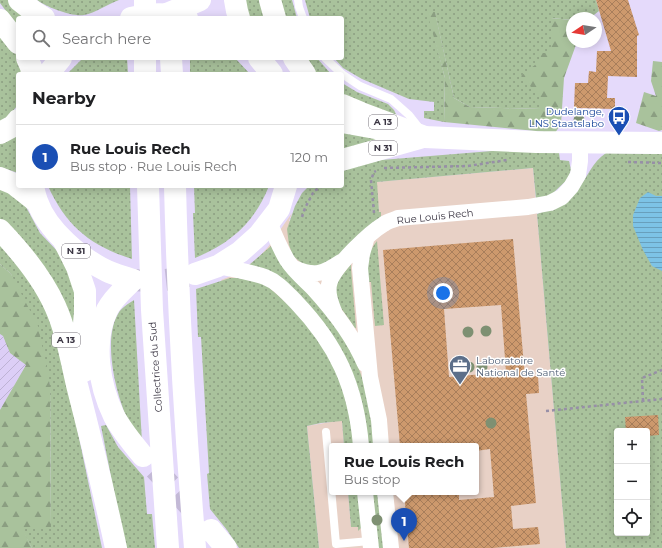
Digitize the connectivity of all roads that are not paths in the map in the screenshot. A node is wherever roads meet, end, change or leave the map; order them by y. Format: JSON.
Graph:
{"nodes":[{"id":1,"x":19,"y":0,"type":"edge"},
{"id":2,"x":145,"y":0,"type":"edge"},
{"id":3,"x":200,"y":0,"type":"edge"},
{"id":4,"x":236,"y":0,"type":"edge"},
{"id":5,"x":270,"y":0,"type":"edge"},
{"id":6,"x":298,"y":0,"type":"edge"},
{"id":7,"x":174,"y":12,"type":"edge"},
{"id":8,"x":41,"y":16,"type":"edge"},
{"id":9,"x":142,"y":16,"type":"edge"},
{"id":10,"x":145,"y":16,"type":"edge"},
{"id":11,"x":238,"y":16,"type":"edge"},
{"id":12,"x":274,"y":16,"type":"edge"},
{"id":13,"x":302,"y":16,"type":"edge"},
{"id":14,"x":0,"y":20,"type":"edge"},
{"id":15,"x":16,"y":40,"type":"edge"},
{"id":16,"x":28,"y":60,"type":"edge"},
{"id":17,"x":59,"y":60,"type":"edge"},
{"id":18,"x":145,"y":60,"type":"edge"},
{"id":19,"x":171,"y":60,"type":"edge"},
{"id":20,"x":296,"y":60,"type":"edge"},
{"id":21,"x":327,"y":60,"type":"edge"},
{"id":22,"x":32,"y":72,"type":"edge"},
{"id":23,"x":50,"y":72,"type":"edge"},
{"id":24,"x":146,"y":72,"type":"edge"},
{"id":25,"x":172,"y":72,"type":"edge"},
{"id":26,"x":304,"y":72,"type":"edge"},
{"id":27,"x":340,"y":72,"type":"edge"},
{"id":28,"x":344,"y":75,"type":"edge"},
{"id":29,"x":344,"y":106,"type":"edge"},
{"id":30,"x":16,"y":122,"type":"edge"},
{"id":31,"x":344,"y":122,"type":"edge"},
{"id":32,"x":0,"y":134,"type":"edge"},
{"id":33,"x":425,"y":136,"type":"junction"},
{"id":34,"x":580,"y":143,"type":"junction"},
{"id":35,"x":662,"y":143,"type":"edge"},
{"id":36,"x":344,"y":159,"type":"edge"},
{"id":37,"x":0,"y":178,"type":"edge"},
{"id":38,"x":16,"y":185,"type":"edge"},
{"id":39,"x":22,"y":188,"type":"edge"},
{"id":40,"x":148,"y":188,"type":"edge"},
{"id":41,"x":175,"y":188,"type":"edge"},
{"id":42,"x":285,"y":188,"type":"edge"},
{"id":43,"x":297,"y":188,"type":"edge"},
{"id":44,"x":35,"y":194,"type":"edge"},
{"id":45,"x":274,"y":215,"type":"junction"},
{"id":46,"x":0,"y":230,"type":"edge"},
{"id":47,"x":371,"y":234,"type":"junction"},
{"id":48,"x":64,"y":241,"type":"junction"},
{"id":49,"x":346,"y":259,"type":"junction"},
{"id":50,"x":218,"y":266,"type":"junction"},
{"id":51,"x":294,"y":268,"type":"junction"},
{"id":52,"x":196,"y":274,"type":"tunnel mouth"},
{"id":53,"x":336,"y":314,"type":"junction"},
{"id":54,"x":370,"y":377,"type":"junction"},
{"id":55,"x":326,"y":432,"type":"dead end"},
{"id":56,"x":361,"y":443,"type":"edge"},
{"id":57,"x":381,"y":443,"type":"edge"},
{"id":58,"x":143,"y":456,"type":"tunnel mouth"},
{"id":59,"x":329,"y":466,"type":"edge"},
{"id":60,"x":98,"y":467,"type":"junction"},
{"id":61,"x":332,"y":495,"type":"edge"},
{"id":62,"x":366,"y":495,"type":"edge"},
{"id":63,"x":386,"y":495,"type":"edge"},
{"id":64,"x":211,"y":530,"type":"tunnel mouth"},
{"id":65,"x":371,"y":544,"type":"edge"},
{"id":66,"x":168,"y":545,"type":"edge"},
{"id":67,"x":116,"y":548,"type":"edge"},
{"id":68,"x":195,"y":548,"type":"edge"},
{"id":69,"x":226,"y":548,"type":"edge"},
{"id":70,"x":390,"y":548,"type":"edge"}],
"edges":[{"from":1,"to":8,"type":"main road"},
{"from":2,"to":10,"type":"main road"},
{"from":3,"to":7,"type":"main road"},
{"from":4,"to":11,"type":"main road"},
{"from":5,"to":12,"type":"main road"},
{"from":6,"to":13,"type":"lane"},
{"from":7,"to":9,"type":"main road"},
{"from":14,"to":15,"type":"main road"},
{"from":16,"to":22,"type":"main road"},
{"from":17,"to":23,"type":"main road"},
{"from":18,"to":24,"type":"main road"},
{"from":19,"to":25,"type":"main road"},
{"from":20,"to":26,"type":"main road"},
{"from":21,"to":27,"type":"lane"},
{"from":28,"to":33,"type":"lane"},
{"from":29,"to":33,"type":"main road","number":"A 13"},
{"from":30,"to":32,"type":"main road"},
{"from":31,"to":33,"type":"main road","number":"N 31"},
{"from":33,"to":34,"type":"main road","number":"N 31"},
{"from":33,"to":36,"type":"main road","number":"N 31"},
{"from":34,"to":35,"type":"main road","number":"N 31"},
{"from":34,"to":47,"type":"street","name":"Rue Louis Rech"},
{"from":37,"to":38,"type":"main road","number":"N 31"},
{"from":39,"to":44,"type":"main road","number":"N 31"},
{"from":40,"to":66,"type":"main road","name":"Collectrice du Sud"},
{"from":41,"to":68,"type":"main road"},
{"from":42,"to":45,"type":"main road"},
{"from":43,"to":45,"type":"main road"},
{"from":44,"to":48,"type":"main road","number":"N 31"},
{"from":45,"to":50,"type":"main road"},
{"from":45,"to":51,"type":"street"},
{"from":46,"to":60,"type":"main road","number":"A 13"},
{"from":47,"to":49,"type":"street","name":"Rue Louis Rech"},
{"from":47,"to":54,"type":"street"},
{"from":48,"to":58,"type":"main road","number":"N 31"},
{"from":48,"to":60,"type":"main road","number":"A 13"},
{"from":49,"to":51,"type":"street"},
{"from":49,"to":53,"type":"street"},
{"from":50,"to":52,"type":"main road"},
{"from":50,"to":56,"type":"street"},
{"from":51,"to":53,"type":"street"},
{"from":53,"to":54,"type":"street"},
{"from":54,"to":57,"type":"street"},
{"from":55,"to":59,"type":"lane"},
{"from":60,"to":67,"type":"main road","number":"A 13"},
{"from":61,"to":65,"type":"lane"},
{"from":62,"to":65,"type":"street"},
{"from":63,"to":70,"type":"street"},
{"from":64,"to":69,"type":"main road"}]}
